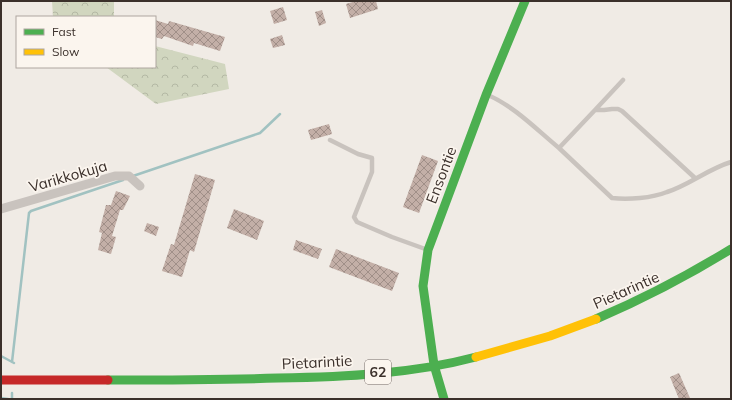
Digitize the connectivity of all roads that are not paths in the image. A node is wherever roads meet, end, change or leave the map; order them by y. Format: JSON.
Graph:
{"nodes":[{"id":1,"x":525,"y":1,"type":"edge"},
{"id":2,"x":623,"y":80,"type":"dead end"},
{"id":3,"x":486,"y":95,"type":"junction"},
{"id":4,"x":595,"y":110,"type":"junction"},
{"id":5,"x":330,"y":140,"type":"dead end"},
{"id":6,"x":558,"y":148,"type":"junction"},
{"id":7,"x":731,"y":162,"type":"edge"},
{"id":8,"x":695,"y":178,"type":"junction"},
{"id":9,"x":140,"y":186,"type":"dead end"},
{"id":10,"x":1,"y":209,"type":"edge"},
{"id":11,"x":731,"y":249,"type":"edge"},
{"id":12,"x":428,"y":250,"type":"junction"},
{"id":13,"x":434,"y":365,"type":"junction"},
{"id":14,"x":1,"y":380,"type":"edge"},
{"id":15,"x":444,"y":399,"type":"edge"}],
"edges":[{"from":1,"to":3,"type":"main road","name":"Ensontie"},
{"from":2,"to":4,"type":"lane"},
{"from":3,"to":6,"type":"lane"},
{"from":3,"to":12,"type":"main road","name":"Ensontie"},
{"from":4,"to":6,"type":"lane"},
{"from":4,"to":8,"type":"lane"},
{"from":5,"to":12,"type":"lane"},
{"from":6,"to":8,"type":"lane"},
{"from":7,"to":8,"type":"lane"},
{"from":9,"to":10,"type":"street","name":"Varikkokuja"},
{"from":11,"to":13,"type":"main road","name":"Pietarintie","number":"62"},
{"from":12,"to":13,"type":"main road","name":"Ensontie"},
{"from":13,"to":14,"type":"main road","name":"Pietarintie","number":"62"},
{"from":13,"to":15,"type":"main road","name":"Ensontie"}]}
